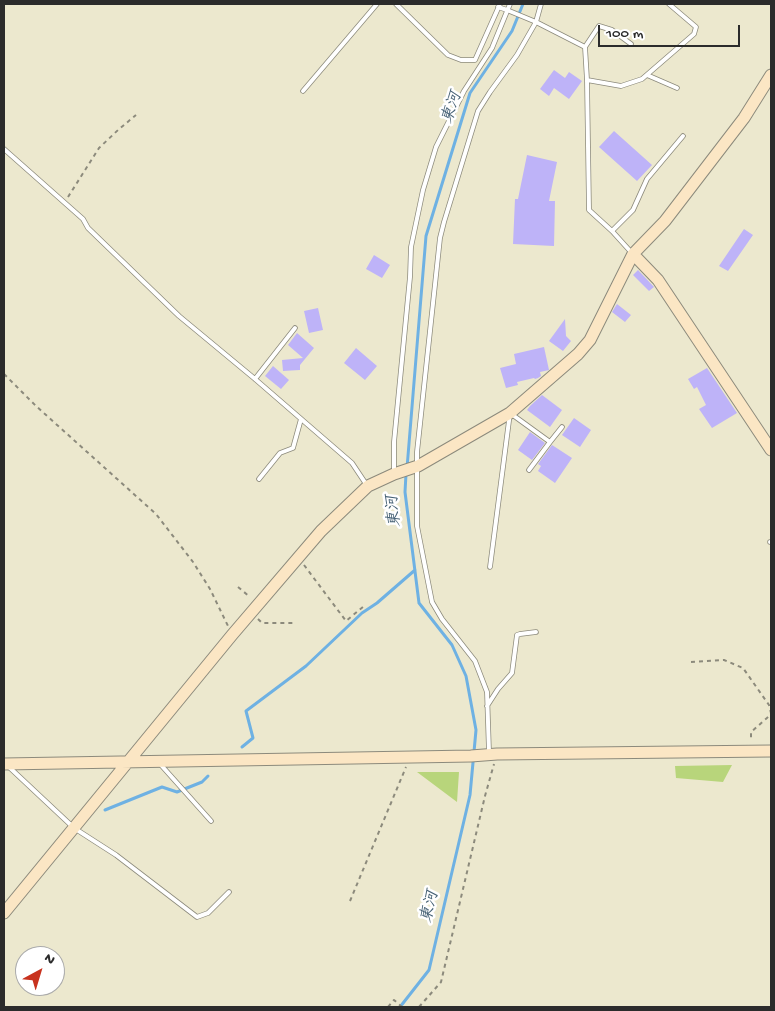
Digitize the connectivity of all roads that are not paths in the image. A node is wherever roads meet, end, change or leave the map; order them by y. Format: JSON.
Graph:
{"nodes":[{"id":1,"x":377,"y":4,"type":"edge"},
{"id":2,"x":396,"y":4,"type":"edge"},
{"id":3,"x":510,"y":4,"type":"edge"},
{"id":4,"x":541,"y":4,"type":"edge"},
{"id":5,"x":669,"y":4,"type":"edge"},
{"id":6,"x":499,"y":5,"type":"edge"},
{"id":7,"x":508,"y":10,"type":"junction"},
{"id":8,"x":536,"y":22,"type":"junction"},
{"id":9,"x":631,"y":44,"type":"dead end"},
{"id":10,"x":585,"y":47,"type":"junction"},
{"id":11,"x":647,"y":75,"type":"junction"},
{"id":12,"x":771,"y":76,"type":"edge"},
{"id":13,"x":588,"y":80,"type":"junction"},
{"id":14,"x":677,"y":88,"type":"dead end"},
{"id":15,"x":304,"y":91,"type":"dead end"},
{"id":16,"x":683,"y":136,"type":"dead end"},
{"id":17,"x":4,"y":149,"type":"edge"},
{"id":18,"x":612,"y":231,"type":"junction"},
{"id":19,"x":632,"y":254,"type":"junction"},
{"id":20,"x":295,"y":328,"type":"dead end"},
{"id":21,"x":255,"y":379,"type":"junction"},
{"id":22,"x":510,"y":413,"type":"junction"},
{"id":23,"x":301,"y":419,"type":"junction"},
{"id":24,"x":562,"y":427,"type":"dead end"},
{"id":25,"x":550,"y":442,"type":"junction"},
{"id":26,"x":771,"y":450,"type":"edge"},
{"id":27,"x":418,"y":466,"type":"junction"},
{"id":28,"x":529,"y":470,"type":"dead end"},
{"id":29,"x":394,"y":474,"type":"junction"},
{"id":30,"x":259,"y":479,"type":"dead end"},
{"id":31,"x":368,"y":486,"type":"junction"},
{"id":32,"x":490,"y":567,"type":"dead end"},
{"id":33,"x":536,"y":632,"type":"dead end"},
{"id":34,"x":487,"y":706,"type":"junction"},
{"id":35,"x":771,"y":751,"type":"edge"},
{"id":36,"x":493,"y":754,"type":"junction"},
{"id":37,"x":158,"y":761,"type":"junction"},
{"id":38,"x":127,"y":762,"type":"junction"},
{"id":39,"x":5,"y":763,"type":"edge"},
{"id":40,"x":211,"y":821,"type":"dead end"},
{"id":41,"x":74,"y":828,"type":"junction"},
{"id":42,"x":229,"y":892,"type":"dead end"},
{"id":43,"x":4,"y":913,"type":"edge"}],
"edges":[{"from":1,"to":15,"type":"lane"},
{"from":2,"to":6,"type":"lane"},
{"from":3,"to":7,"type":"lane"},
{"from":4,"to":8,"type":"lane"},
{"from":5,"to":11,"type":"lane"},
{"from":6,"to":7,"type":"lane"},
{"from":7,"to":8,"type":"lane"},
{"from":7,"to":29,"type":"lane"},
{"from":8,"to":10,"type":"lane"},
{"from":8,"to":27,"type":"lane"},
{"from":9,"to":10,"type":"lane"},
{"from":10,"to":13,"type":"lane"},
{"from":11,"to":13,"type":"lane"},
{"from":11,"to":14,"type":"lane"},
{"from":12,"to":19,"type":"street"},
{"from":13,"to":18,"type":"lane"},
{"from":16,"to":18,"type":"lane"},
{"from":17,"to":21,"type":"lane"},
{"from":18,"to":19,"type":"lane"},
{"from":19,"to":22,"type":"street"},
{"from":19,"to":26,"type":"street"},
{"from":20,"to":21,"type":"lane"},
{"from":21,"to":23,"type":"lane"},
{"from":22,"to":25,"type":"lane"},
{"from":22,"to":27,"type":"street"},
{"from":22,"to":32,"type":"lane"},
{"from":23,"to":30,"type":"lane"},
{"from":23,"to":31,"type":"lane"},
{"from":24,"to":25,"type":"lane"},
{"from":25,"to":28,"type":"lane"},
{"from":27,"to":29,"type":"street"},
{"from":27,"to":34,"type":"lane"},
{"from":29,"to":31,"type":"street"},
{"from":31,"to":38,"type":"street"},
{"from":33,"to":34,"type":"lane"},
{"from":34,"to":36,"type":"lane"},
{"from":35,"to":36,"type":"street"},
{"from":36,"to":37,"type":"street"},
{"from":37,"to":38,"type":"street"},
{"from":37,"to":40,"type":"lane"},
{"from":38,"to":39,"type":"street"},
{"from":38,"to":41,"type":"street"},
{"from":39,"to":41,"type":"lane"},
{"from":41,"to":42,"type":"lane"},
{"from":41,"to":43,"type":"street"}]}
